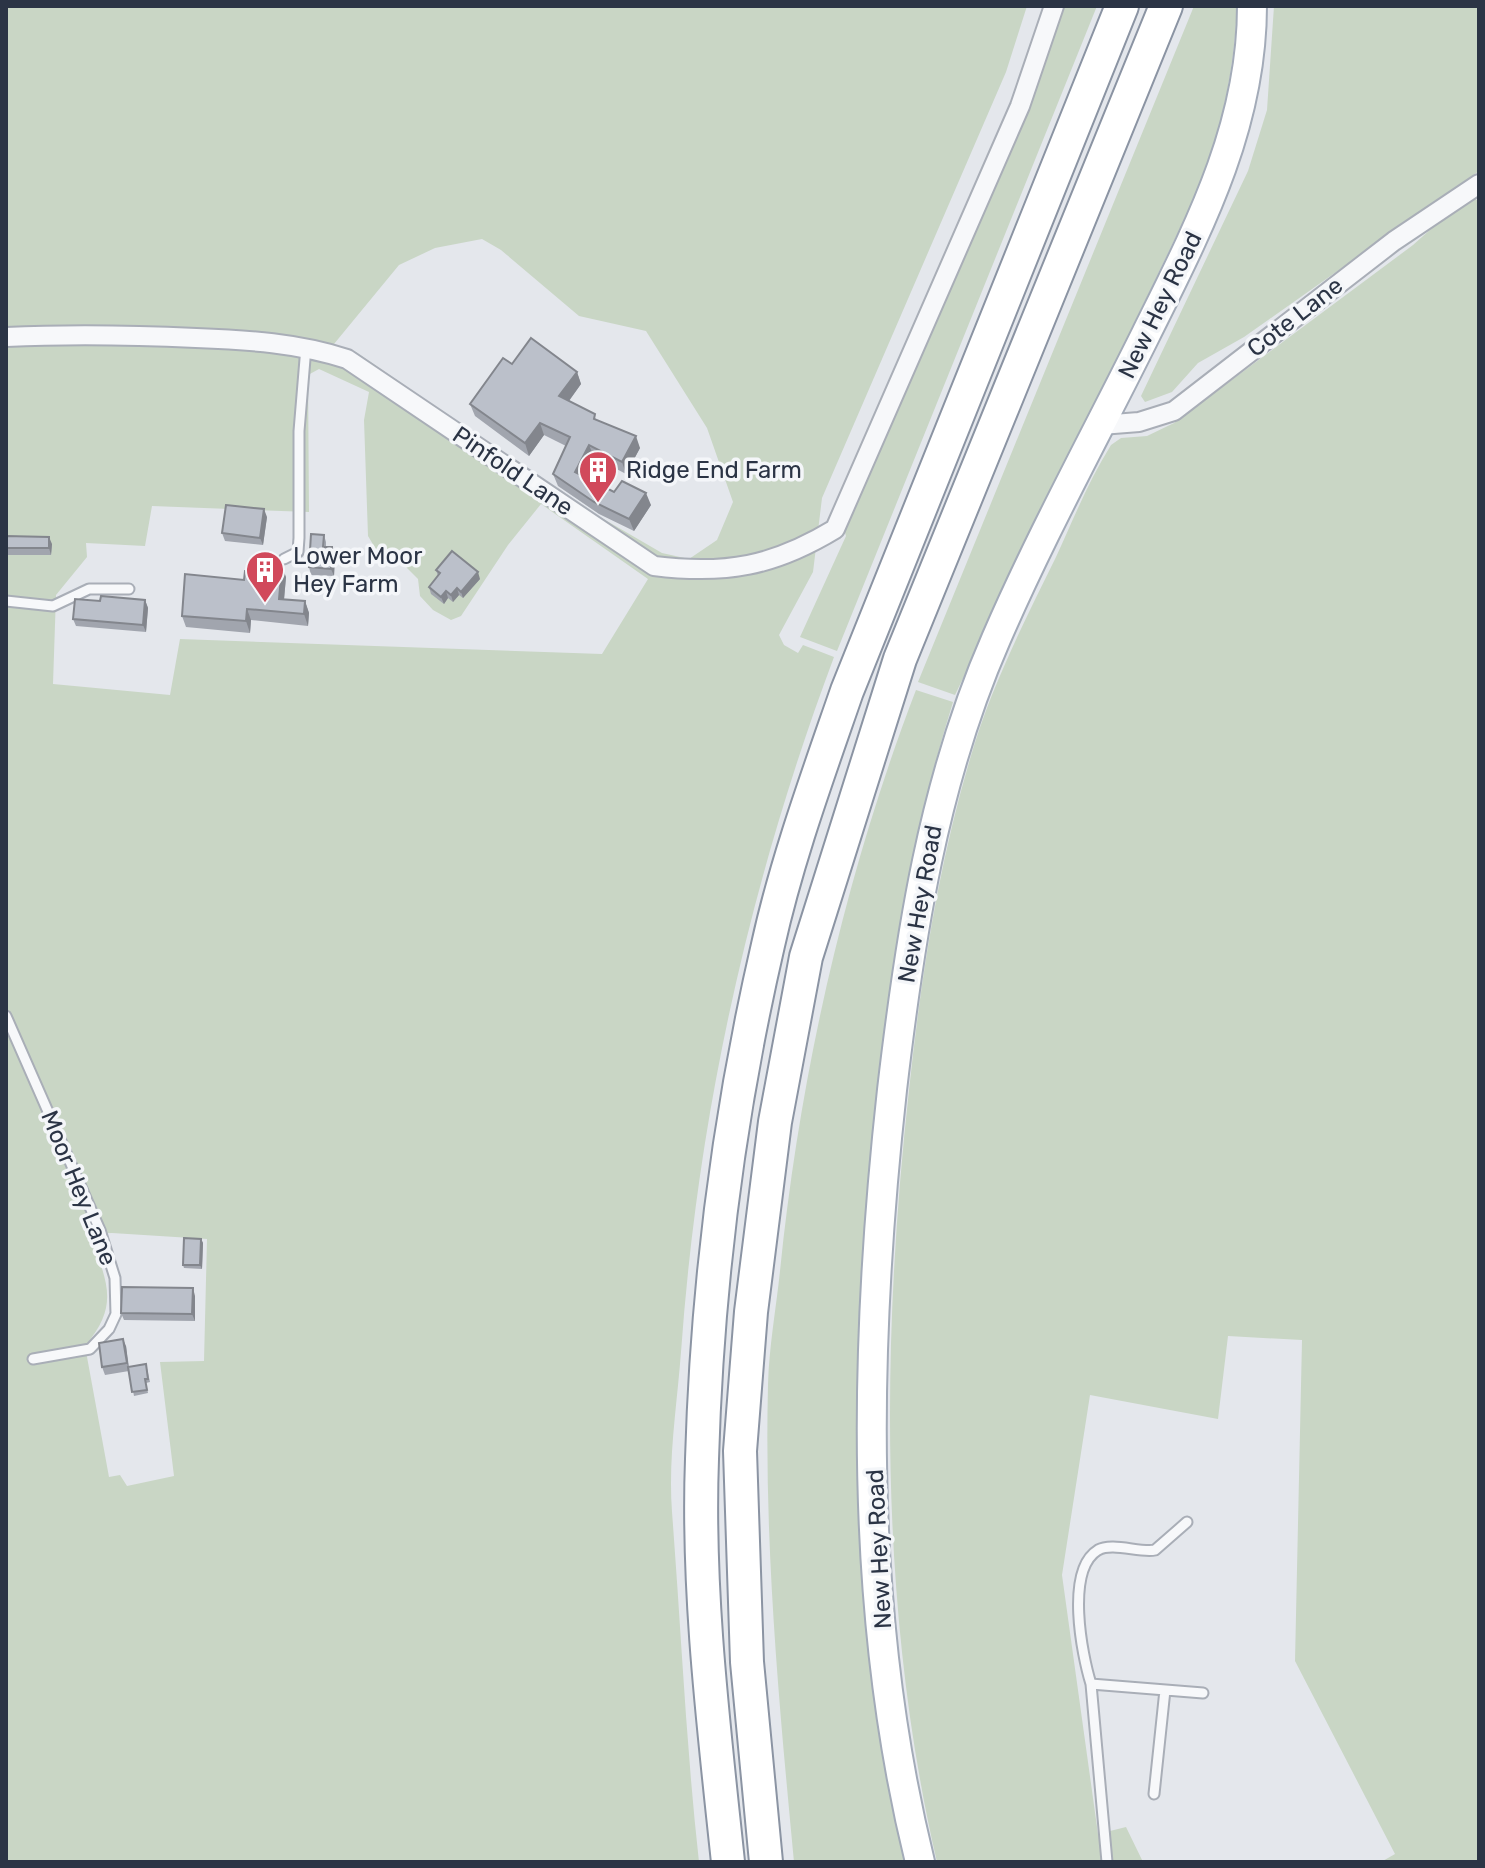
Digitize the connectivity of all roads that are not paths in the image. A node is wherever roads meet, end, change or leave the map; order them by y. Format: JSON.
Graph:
{"nodes":[{"id":1,"x":1054,"y":6,"type":"edge"},
{"id":2,"x":1122,"y":6,"type":"edge"},
{"id":3,"x":1166,"y":6,"type":"edge"},
{"id":4,"x":1252,"y":6,"type":"edge"},
{"id":5,"x":1479,"y":184,"type":"edge"},
{"id":6,"x":6,"y":337,"type":"edge"},
{"id":7,"x":306,"y":347,"type":"junction"},
{"id":8,"x":1101,"y":425,"type":"junction"},
{"id":9,"x":284,"y":559,"type":"dead end"},
{"id":10,"x":129,"y":589,"type":"dead end"},
{"id":11,"x":6,"y":601,"type":"edge"},
{"id":12,"x":6,"y":1016,"type":"edge"},
{"id":13,"x":33,"y":1359,"type":"dead end"},
{"id":14,"x":1187,"y":1522,"type":"dead end"},
{"id":15,"x":1091,"y":1684,"type":"junction"},
{"id":16,"x":1165,"y":1690,"type":"junction"},
{"id":17,"x":1203,"y":1693,"type":"dead end"},
{"id":18,"x":1154,"y":1794,"type":"dead end"},
{"id":19,"x":728,"y":1862,"type":"edge"},
{"id":20,"x":766,"y":1862,"type":"edge"},
{"id":21,"x":920,"y":1862,"type":"edge"},
{"id":22,"x":1107,"y":1862,"type":"edge"}],
"edges":[{"from":1,"to":7,"type":"street","name":"Pinfold Lane"},
{"from":2,"to":19,"type":"highway"},
{"from":3,"to":20,"type":"highway"},
{"from":4,"to":8,"type":"main road","name":"New Hey Road"},
{"from":5,"to":8,"type":"street","name":"Cote Lane"},
{"from":6,"to":7,"type":"street","name":"Pinfold Lane"},
{"from":7,"to":9,"type":"lane"},
{"from":8,"to":21,"type":"main road","name":"New Hey Road"},
{"from":10,"to":11,"type":"lane"},
{"from":12,"to":13,"type":"lane","name":"Moor Hey Lane"},
{"from":14,"to":15,"type":"lane"},
{"from":15,"to":16,"type":"lane"},
{"from":15,"to":22,"type":"lane"},
{"from":16,"to":17,"type":"lane"},
{"from":16,"to":18,"type":"lane"}]}
